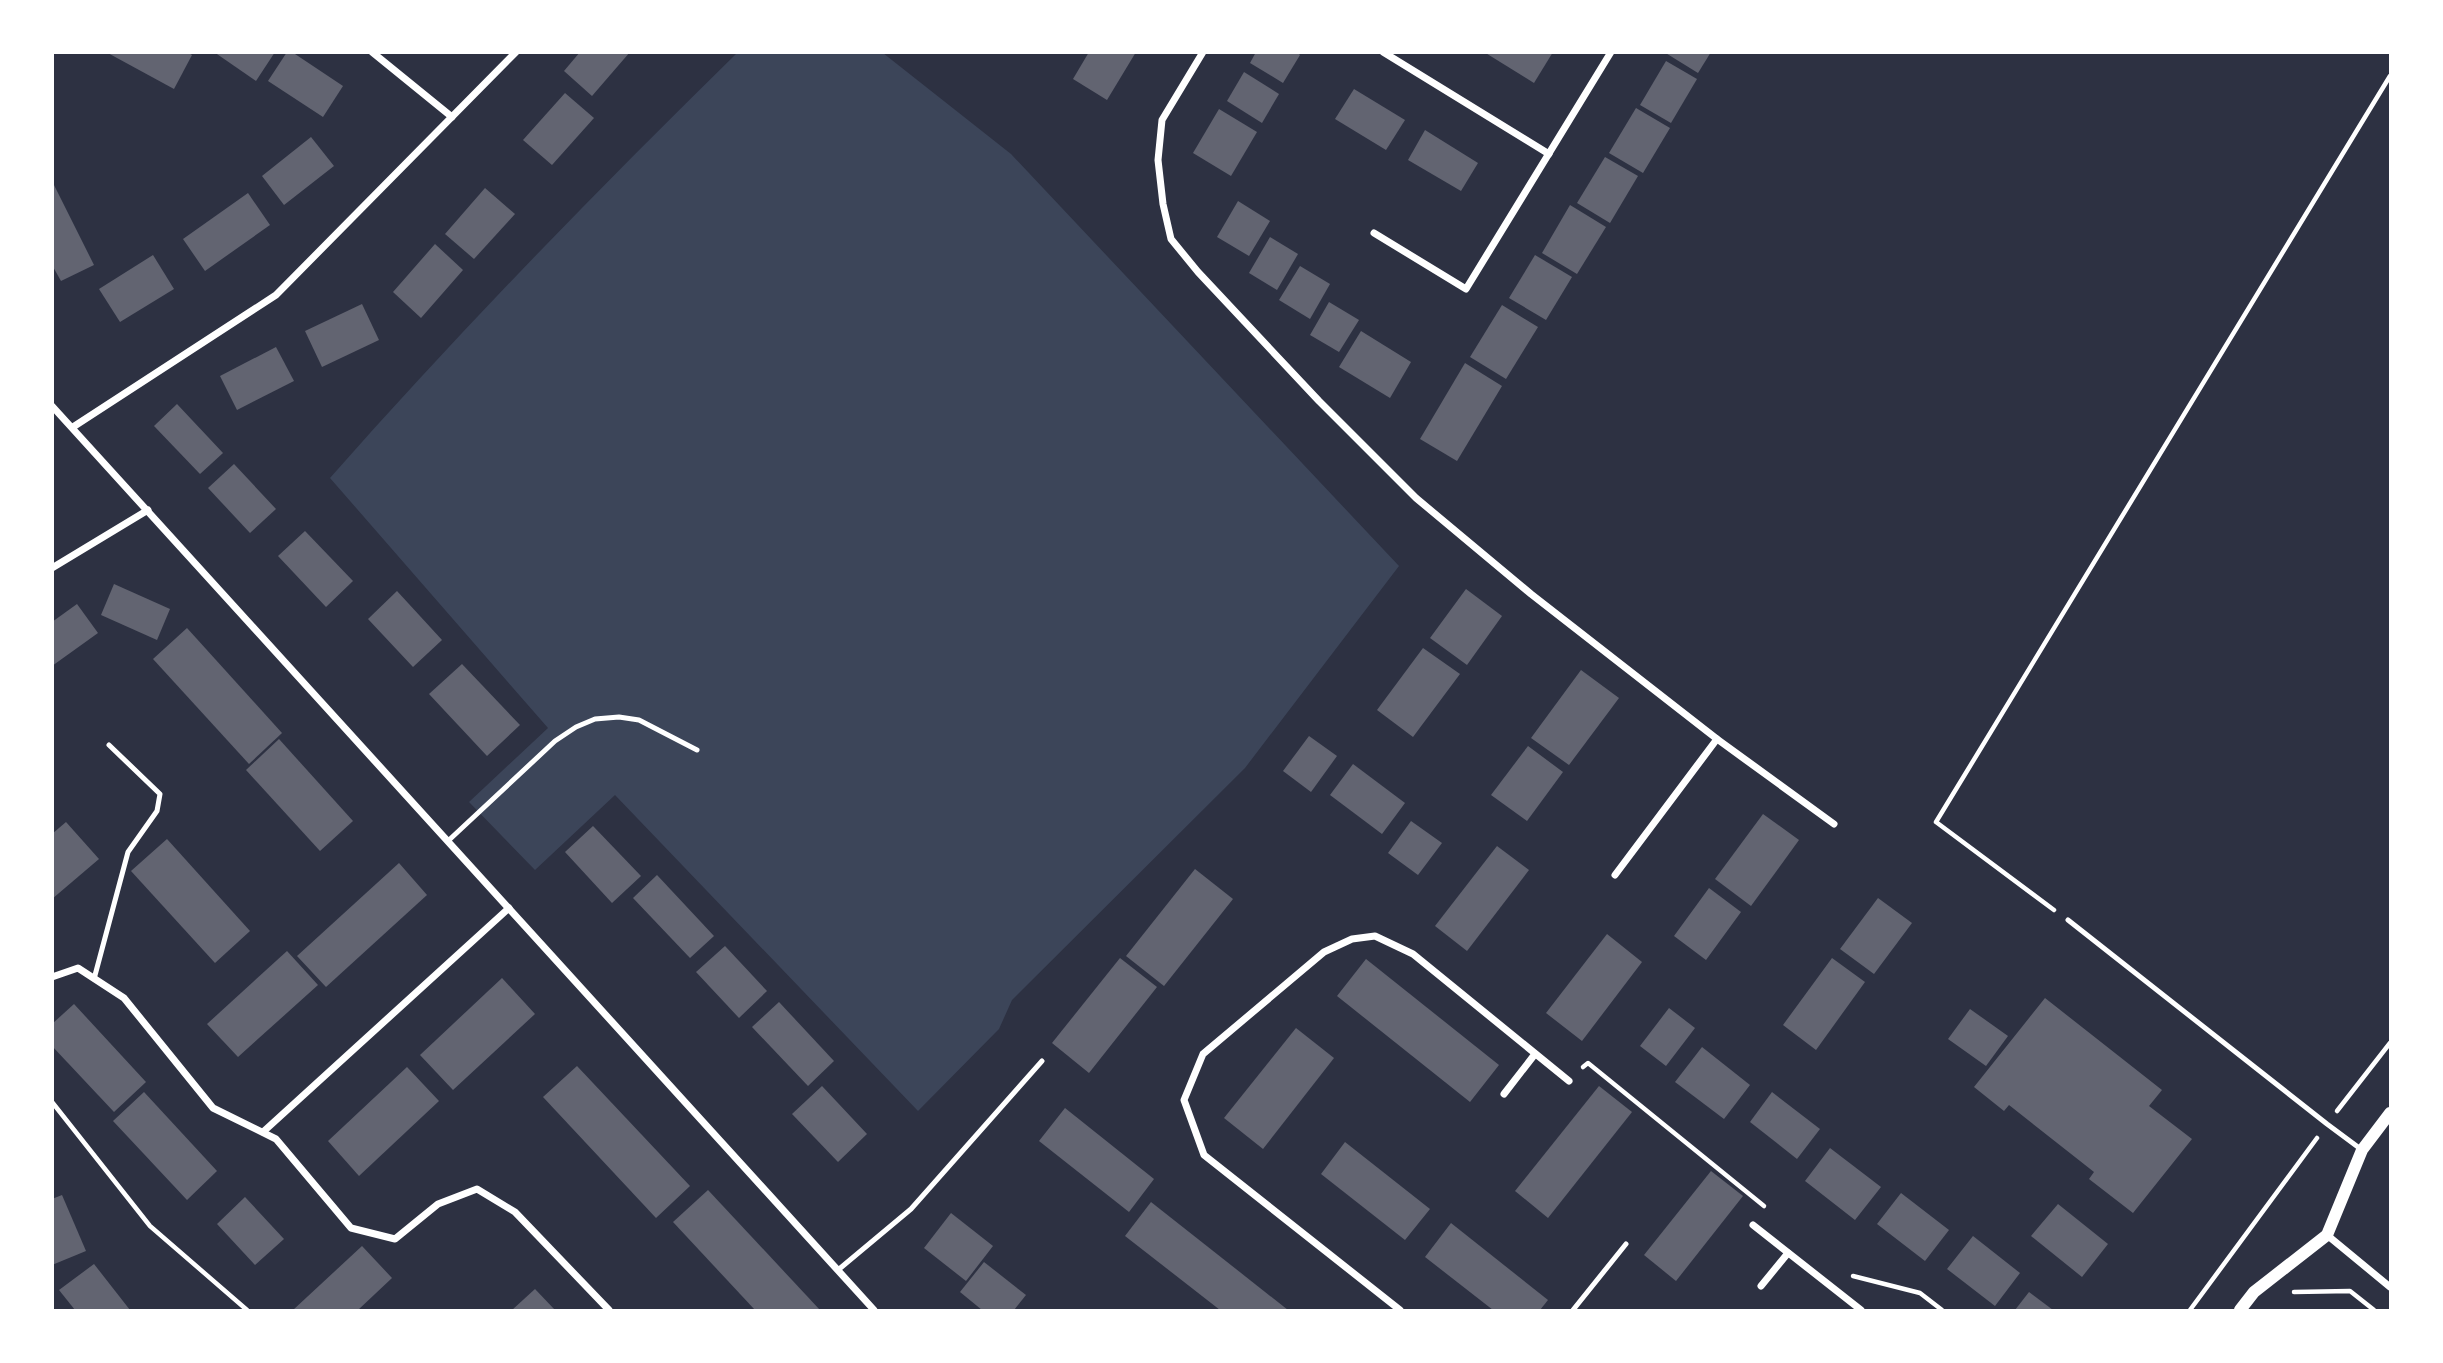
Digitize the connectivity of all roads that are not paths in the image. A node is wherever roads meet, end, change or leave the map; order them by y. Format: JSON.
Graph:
{"nodes":[{"id":1,"x":372,"y":52,"type":"edge"},
{"id":2,"x":516,"y":52,"type":"edge"},
{"id":3,"x":1203,"y":52,"type":"edge"},
{"id":4,"x":1384,"y":52,"type":"edge"},
{"id":5,"x":1611,"y":52,"type":"edge"},
{"id":6,"x":452,"y":117,"type":"junction"},
{"id":7,"x":1549,"y":154,"type":"junction"},
{"id":8,"x":1374,"y":233,"type":"dead end"},
{"id":9,"x":52,"y":406,"type":"edge"},
{"id":10,"x":73,"y":427,"type":"junction"},
{"id":11,"x":148,"y":510,"type":"junction"},
{"id":12,"x":52,"y":568,"type":"edge"},
{"id":13,"x":1717,"y":739,"type":"junction"},
{"id":14,"x":109,"y":745,"type":"dead end"},
{"id":15,"x":697,"y":750,"type":"dead end"},
{"id":16,"x":1835,"y":824,"type":"dead end"},
{"id":17,"x":448,"y":841,"type":"junction"},
{"id":18,"x":1615,"y":875,"type":"dead end"},
{"id":19,"x":509,"y":908,"type":"junction"},
{"id":20,"x":2068,"y":920,"type":"road end"},
{"id":21,"x":52,"y":976,"type":"edge"},
{"id":22,"x":94,"y":979,"type":"junction"},
{"id":23,"x":1535,"y":1054,"type":"junction"},
{"id":24,"x":1042,"y":1061,"type":"dead end"},
{"id":25,"x":1569,"y":1081,"type":"road end"},
{"id":26,"x":1504,"y":1094,"type":"dead end"},
{"id":27,"x":2390,"y":1113,"type":"edge"},
{"id":28,"x":263,"y":1132,"type":"junction"},
{"id":29,"x":2362,"y":1150,"type":"junction"},
{"id":30,"x":1753,"y":1225,"type":"dead end"},
{"id":31,"x":2327,"y":1235,"type":"junction"},
{"id":32,"x":1626,"y":1244,"type":"dead end"},
{"id":33,"x":1788,"y":1253,"type":"junction"},
{"id":34,"x":838,"y":1270,"type":"junction"},
{"id":35,"x":1761,"y":1286,"type":"dead end"},
{"id":36,"x":2390,"y":1287,"type":"edge"},
{"id":37,"x":609,"y":1311,"type":"edge"},
{"id":38,"x":874,"y":1311,"type":"edge"},
{"id":39,"x":1400,"y":1311,"type":"edge"},
{"id":40,"x":1573,"y":1311,"type":"edge"},
{"id":41,"x":1861,"y":1311,"type":"edge"},
{"id":42,"x":2240,"y":1311,"type":"edge"}],
"edges":[{"from":1,"to":6,"type":"street"},
{"from":2,"to":6,"type":"street"},
{"from":3,"to":13,"type":"street"},
{"from":4,"to":7,"type":"street"},
{"from":5,"to":7,"type":"street"},
{"from":6,"to":10,"type":"street"},
{"from":7,"to":8,"type":"street"},
{"from":9,"to":10,"type":"street"},
{"from":10,"to":11,"type":"street"},
{"from":11,"to":12,"type":"street"},
{"from":11,"to":17,"type":"street"},
{"from":13,"to":16,"type":"street"},
{"from":13,"to":18,"type":"street"},
{"from":14,"to":22,"type":"lane"},
{"from":15,"to":17,"type":"lane"},
{"from":17,"to":19,"type":"street"},
{"from":19,"to":28,"type":"street"},
{"from":19,"to":34,"type":"street"},
{"from":20,"to":29,"type":"lane"},
{"from":21,"to":22,"type":"street"},
{"from":22,"to":28,"type":"street"},
{"from":23,"to":25,"type":"street"},
{"from":23,"to":26,"type":"street"},
{"from":23,"to":39,"type":"street"},
{"from":24,"to":34,"type":"lane"},
{"from":27,"to":29,"type":"street"},
{"from":28,"to":37,"type":"street"},
{"from":29,"to":31,"type":"street"},
{"from":30,"to":33,"type":"street"},
{"from":31,"to":36,"type":"street"},
{"from":31,"to":42,"type":"street"},
{"from":32,"to":40,"type":"lane"},
{"from":33,"to":35,"type":"street"},
{"from":33,"to":41,"type":"street"},
{"from":34,"to":38,"type":"street"}]}
